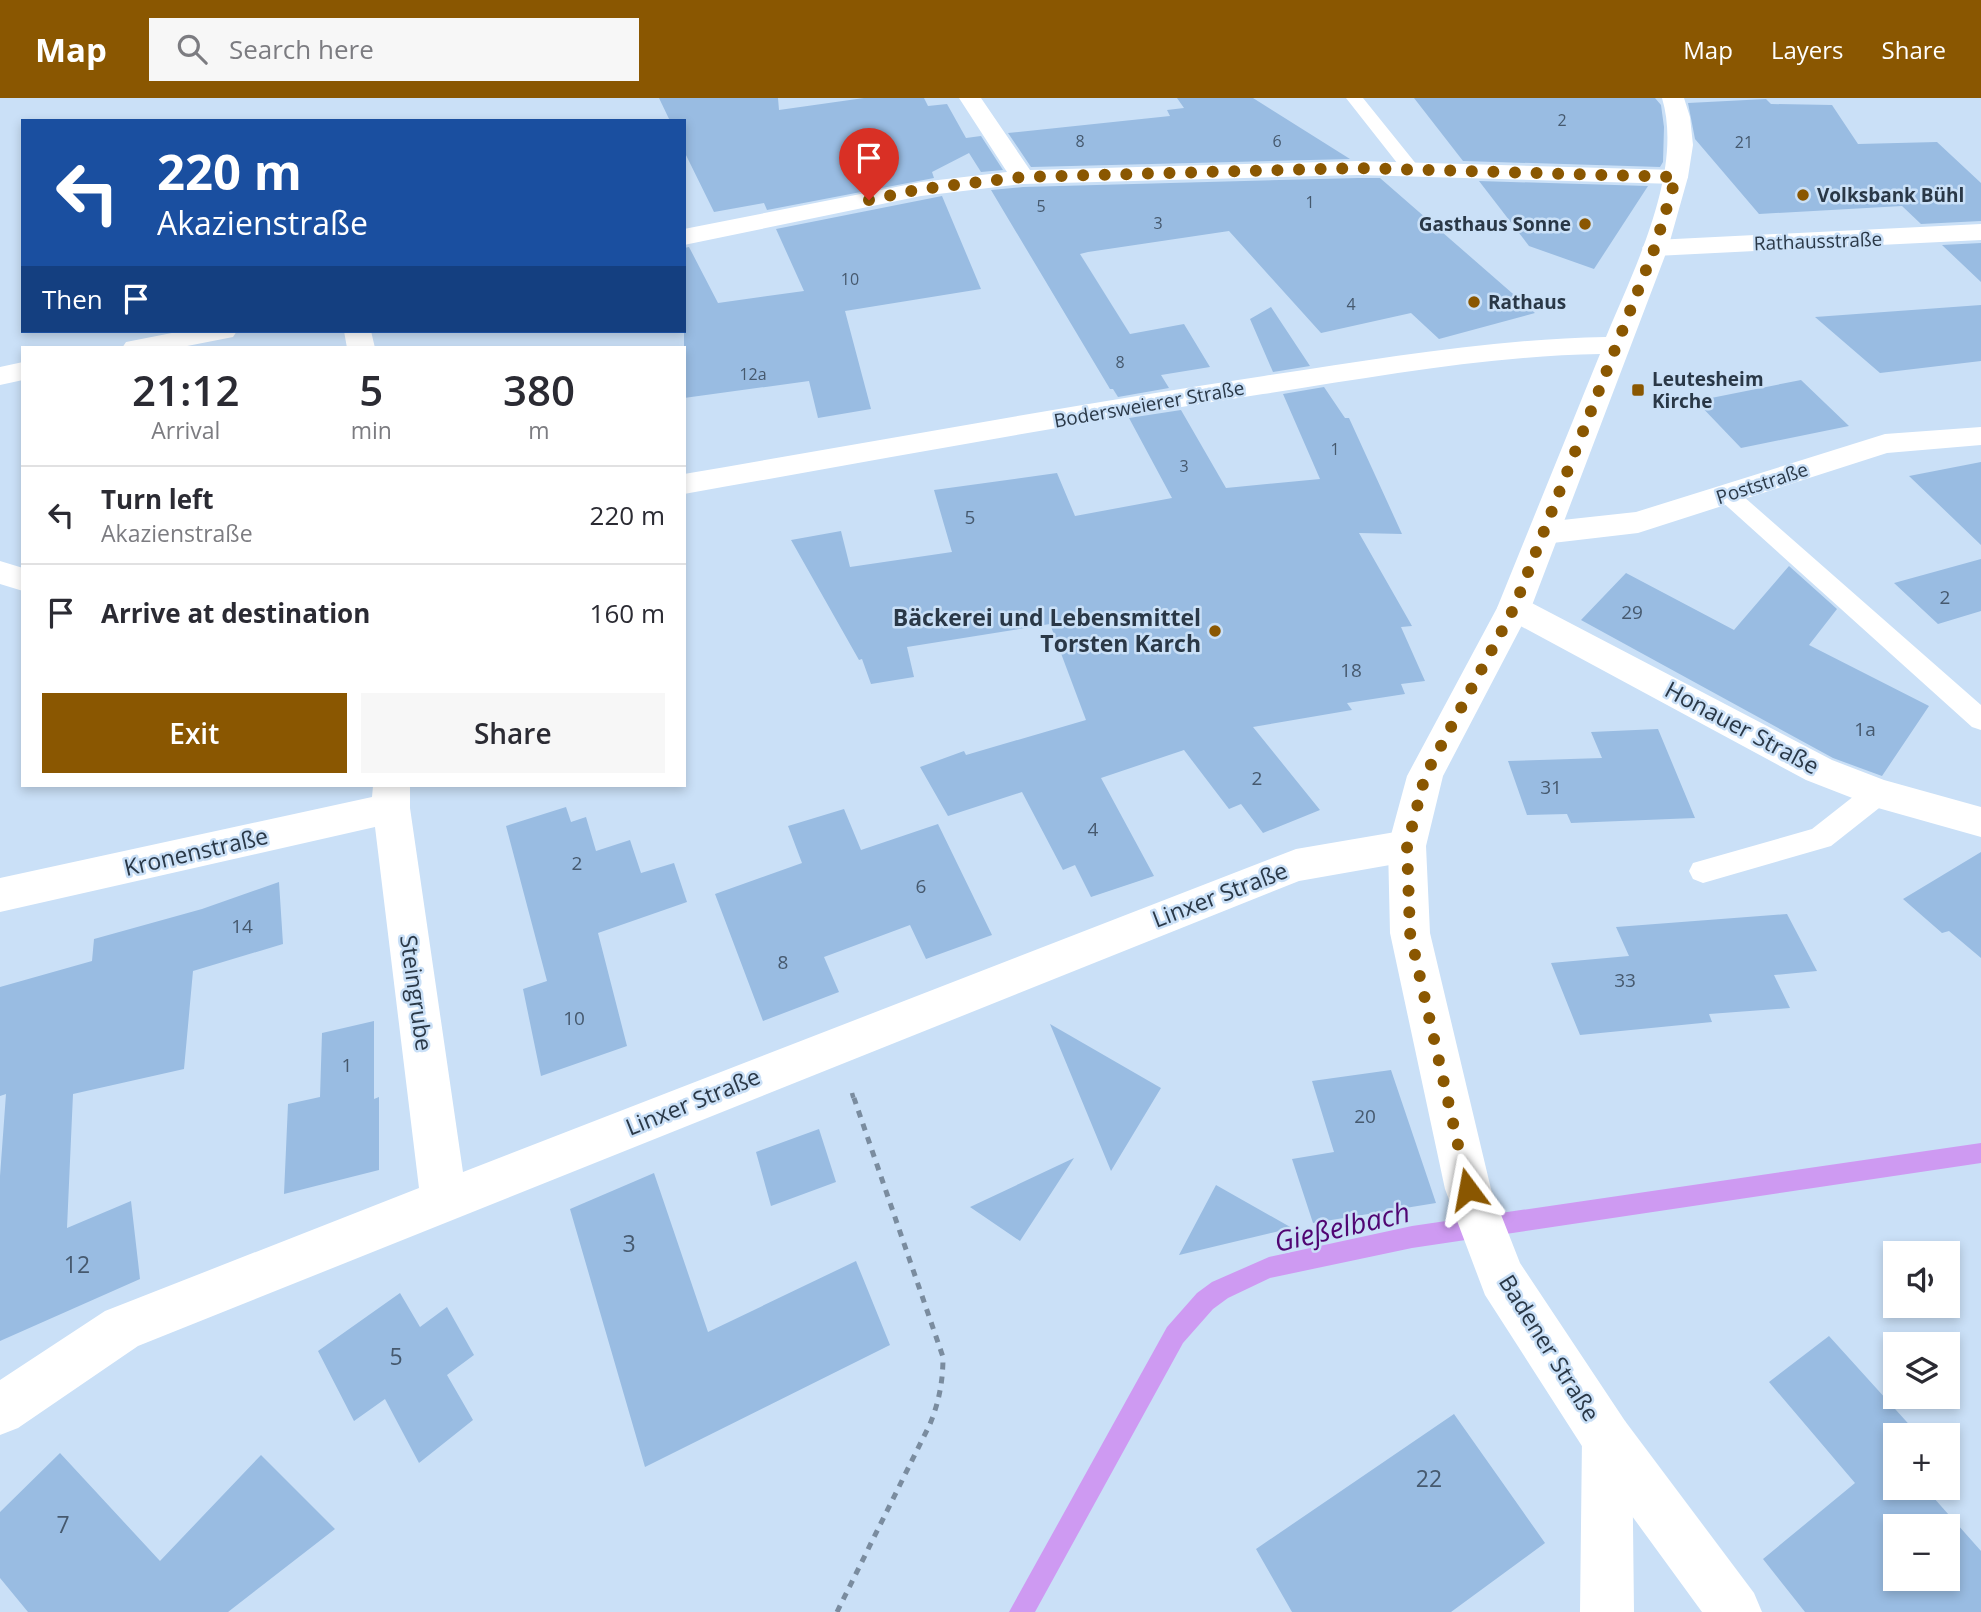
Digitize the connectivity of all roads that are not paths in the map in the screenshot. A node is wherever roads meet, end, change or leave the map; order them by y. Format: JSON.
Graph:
{"nodes":[{"id":1,"x":970,"y":98,"type":"edge"},
{"id":2,"x":1354,"y":98,"type":"edge"},
{"id":3,"x":1673,"y":98,"type":"edge"},
{"id":4,"x":1411,"y":169,"type":"junction"},
{"id":5,"x":1023,"y":177,"type":"junction"},
{"id":6,"x":1676,"y":177,"type":"junction"},
{"id":7,"x":1981,"y":232,"type":"edge"},
{"id":8,"x":686,"y":237,"type":"edge"},
{"id":9,"x":1655,"y":247,"type":"junction"},
{"id":10,"x":213,"y":333,"type":"edge"},
{"id":11,"x":1616,"y":345,"type":"junction"},
{"id":12,"x":146,"y":346,"type":"edge"},
{"id":13,"x":21,"y":371,"type":"edge"},
{"id":14,"x":0,"y":376,"type":"edge"},
{"id":15,"x":1981,"y":436,"type":"edge"},
{"id":16,"x":686,"y":484,"type":"edge"},
{"id":17,"x":1727,"y":494,"type":"junction"},
{"id":18,"x":1544,"y":533,"type":"junction"},
{"id":19,"x":0,"y":572,"type":"edge"},
{"id":20,"x":21,"y":579,"type":"edge"},
{"id":21,"x":1514,"y":608,"type":"junction"},
{"id":22,"x":1981,"y":720,"type":"edge"},
{"id":23,"x":1878,"y":793,"type":"junction"},
{"id":24,"x":391,"y":797,"type":"edge"},
{"id":25,"x":1981,"y":822,"type":"edge"},
{"id":26,"x":1407,"y":846,"type":"junction"},
{"id":27,"x":1703,"y":871,"type":"dead end"},
{"id":28,"x":0,"y":895,"type":"edge"},
{"id":29,"x":444,"y":1201,"type":"junction"},
{"id":30,"x":0,"y":1410,"type":"edge"},
{"id":31,"x":1607,"y":1439,"type":"junction"},
{"id":32,"x":1606,"y":1612,"type":"edge"},
{"id":33,"x":1735,"y":1612,"type":"edge"}],
"edges":[{"from":1,"to":5,"type":"street"},
{"from":2,"to":4,"type":"lane"},
{"from":3,"to":6,"type":"street","name":"Badener Straße"},
{"from":4,"to":5,"type":"street"},
{"from":4,"to":6,"type":"street"},
{"from":5,"to":8,"type":"street"},
{"from":6,"to":9,"type":"street","name":"Badener Straße"},
{"from":7,"to":9,"type":"street","name":"Rathausstraße"},
{"from":9,"to":11,"type":"street","name":"Badener Straße"},
{"from":10,"to":12,"type":"street"},
{"from":11,"to":16,"type":"street","name":"Bodersweierer Straße"},
{"from":11,"to":18,"type":"street","name":"Badener Straße"},
{"from":13,"to":14,"type":"street"},
{"from":15,"to":17,"type":"street","name":"Poststraße"},
{"from":17,"to":18,"type":"street","name":"Poststraße"},
{"from":17,"to":22,"type":"lane"},
{"from":18,"to":21,"type":"street","name":"Badener Straße"},
{"from":19,"to":20,"type":"street"},
{"from":21,"to":23,"type":"street","name":"Honauer Straße"},
{"from":21,"to":26,"type":"street","name":"Badener Straße"},
{"from":23,"to":25,"type":"street","name":"Honauer Straße"},
{"from":23,"to":27,"type":"lane"},
{"from":24,"to":28,"type":"street","name":"Kronenstraße"},
{"from":24,"to":29,"type":"street","name":"Steingrube"},
{"from":26,"to":29,"type":"street","name":"Linxer Straße"},
{"from":26,"to":31,"type":"street","name":"Badener Straße"},
{"from":29,"to":30,"type":"street","name":"Linxer Straße"},
{"from":31,"to":32,"type":"street"},
{"from":31,"to":33,"type":"street","name":"Badener Straße"}]}
